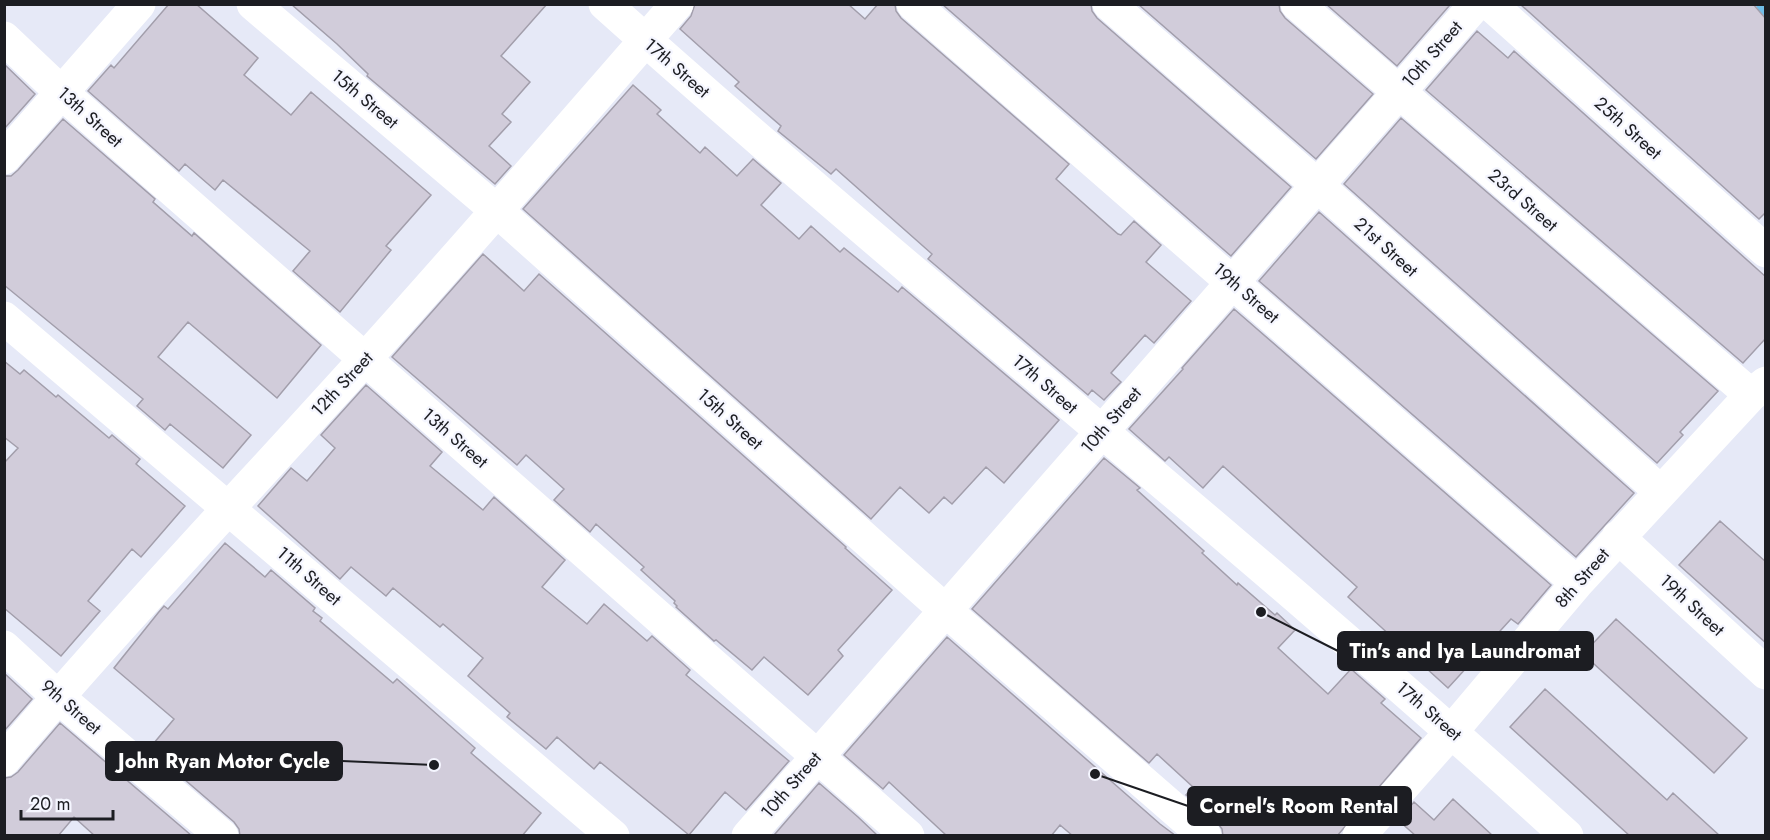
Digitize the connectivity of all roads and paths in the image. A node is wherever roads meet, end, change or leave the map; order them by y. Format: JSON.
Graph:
{"nodes":[{"id":1,"x":139,"y":4,"type":"edge"},
{"id":2,"x":253,"y":4,"type":"edge"},
{"id":3,"x":605,"y":4,"type":"edge"},
{"id":4,"x":677,"y":4,"type":"edge"},
{"id":5,"x":913,"y":4,"type":"edge"},
{"id":6,"x":1109,"y":4,"type":"edge"},
{"id":7,"x":1297,"y":4,"type":"edge"},
{"id":8,"x":1476,"y":4,"type":"edge"},
{"id":9,"x":1490,"y":4,"type":"edge"},
{"id":10,"x":4,"y":38,"type":"edge"},
{"id":11,"x":645,"y":41,"type":"junction"},
{"id":12,"x":62,"y":93,"type":"junction"},
{"id":13,"x":1398,"y":93,"type":"junction"},
{"id":14,"x":4,"y":158,"type":"edge"},
{"id":15,"x":1317,"y":185,"type":"junction"},
{"id":16,"x":496,"y":210,"type":"junction"},
{"id":17,"x":1766,"y":251,"type":"edge"},
{"id":18,"x":1233,"y":282,"type":"junction"},
{"id":19,"x":4,"y":318,"type":"edge"},
{"id":20,"x":365,"y":359,"type":"junction"},
{"id":21,"x":1758,"y":389,"type":"edge"},
{"id":22,"x":1101,"y":432,"type":"junction"},
{"id":23,"x":1661,"y":492,"type":"junction"},
{"id":24,"x":228,"y":507,"type":"junction"},
{"id":25,"x":1618,"y":537,"type":"junction"},
{"id":26,"x":1577,"y":583,"type":"junction"},
{"id":27,"x":945,"y":610,"type":"junction"},
{"id":28,"x":4,"y":647,"type":"edge"},
{"id":29,"x":1766,"y":673,"type":"edge"},
{"id":30,"x":58,"y":697,"type":"junction"},
{"id":31,"x":1452,"y":731,"type":"junction"},
{"id":32,"x":817,"y":756,"type":"junction"},
{"id":33,"x":4,"y":760,"type":"edge"},
{"id":34,"x":222,"y":836,"type":"edge"},
{"id":35,"x":613,"y":836,"type":"edge"},
{"id":36,"x":748,"y":836,"type":"edge"},
{"id":37,"x":908,"y":836,"type":"edge"},
{"id":38,"x":1205,"y":836,"type":"edge"},
{"id":39,"x":1359,"y":836,"type":"edge"},
{"id":40,"x":1567,"y":836,"type":"edge"}],
"edges":[{"from":1,"to":12,"type":"street"},
{"from":2,"to":16,"type":"street","name":"15th Street"},
{"from":3,"to":11,"type":"street","name":"17th Street"},
{"from":4,"to":11,"type":"street","name":"12th Street"},
{"from":5,"to":18,"type":"street","name":"19th Street"},
{"from":6,"to":15,"type":"street","name":"21st Street"},
{"from":7,"to":13,"type":"street","name":"23rd Street"},
{"from":8,"to":13,"type":"street","name":"10th Street"},
{"from":9,"to":17,"type":"street","name":"25th Street"},
{"from":10,"to":12,"type":"street","name":"13th Street"},
{"from":11,"to":16,"type":"street","name":"12th Street"},
{"from":11,"to":22,"type":"street","name":"17th Street"},
{"from":12,"to":14,"type":"street"},
{"from":12,"to":20,"type":"street","name":"13th Street"},
{"from":13,"to":15,"type":"street","name":"10th Street"},
{"from":13,"to":21,"type":"street","name":"23rd Street"},
{"from":15,"to":18,"type":"street","name":"10th Street"},
{"from":15,"to":23,"type":"street","name":"21st Street"},
{"from":16,"to":20,"type":"street","name":"12th Street"},
{"from":16,"to":27,"type":"street","name":"15th Street"},
{"from":18,"to":22,"type":"street","name":"10th Street"},
{"from":18,"to":26,"type":"street","name":"19th Street"},
{"from":19,"to":24,"type":"street","name":"11th Street"},
{"from":20,"to":24,"type":"street","name":"12th Street"},
{"from":20,"to":32,"type":"street","name":"13th Street"},
{"from":21,"to":23,"type":"street","name":"8th Street"},
{"from":22,"to":27,"type":"street","name":"10th Street"},
{"from":22,"to":31,"type":"street","name":"17th Street"},
{"from":23,"to":25,"type":"street","name":"8th Street"},
{"from":24,"to":30,"type":"street","name":"12th Street"},
{"from":24,"to":35,"type":"street","name":"11th Street"},
{"from":25,"to":26,"type":"street","name":"8th Street"},
{"from":25,"to":29,"type":"street","name":"19th Street"},
{"from":26,"to":31,"type":"street","name":"8th Street"},
{"from":27,"to":32,"type":"street","name":"10th Street"},
{"from":27,"to":38,"type":"street","name":"15th Street"},
{"from":28,"to":30,"type":"street","name":"9th Street"},
{"from":30,"to":33,"type":"street","name":"12th Street"},
{"from":30,"to":34,"type":"street","name":"9th Street"},
{"from":31,"to":39,"type":"street","name":"8th Street"},
{"from":31,"to":40,"type":"street","name":"17th Street"},
{"from":32,"to":36,"type":"street","name":"10th Street"},
{"from":32,"to":37,"type":"street","name":"13th Street"}]}
